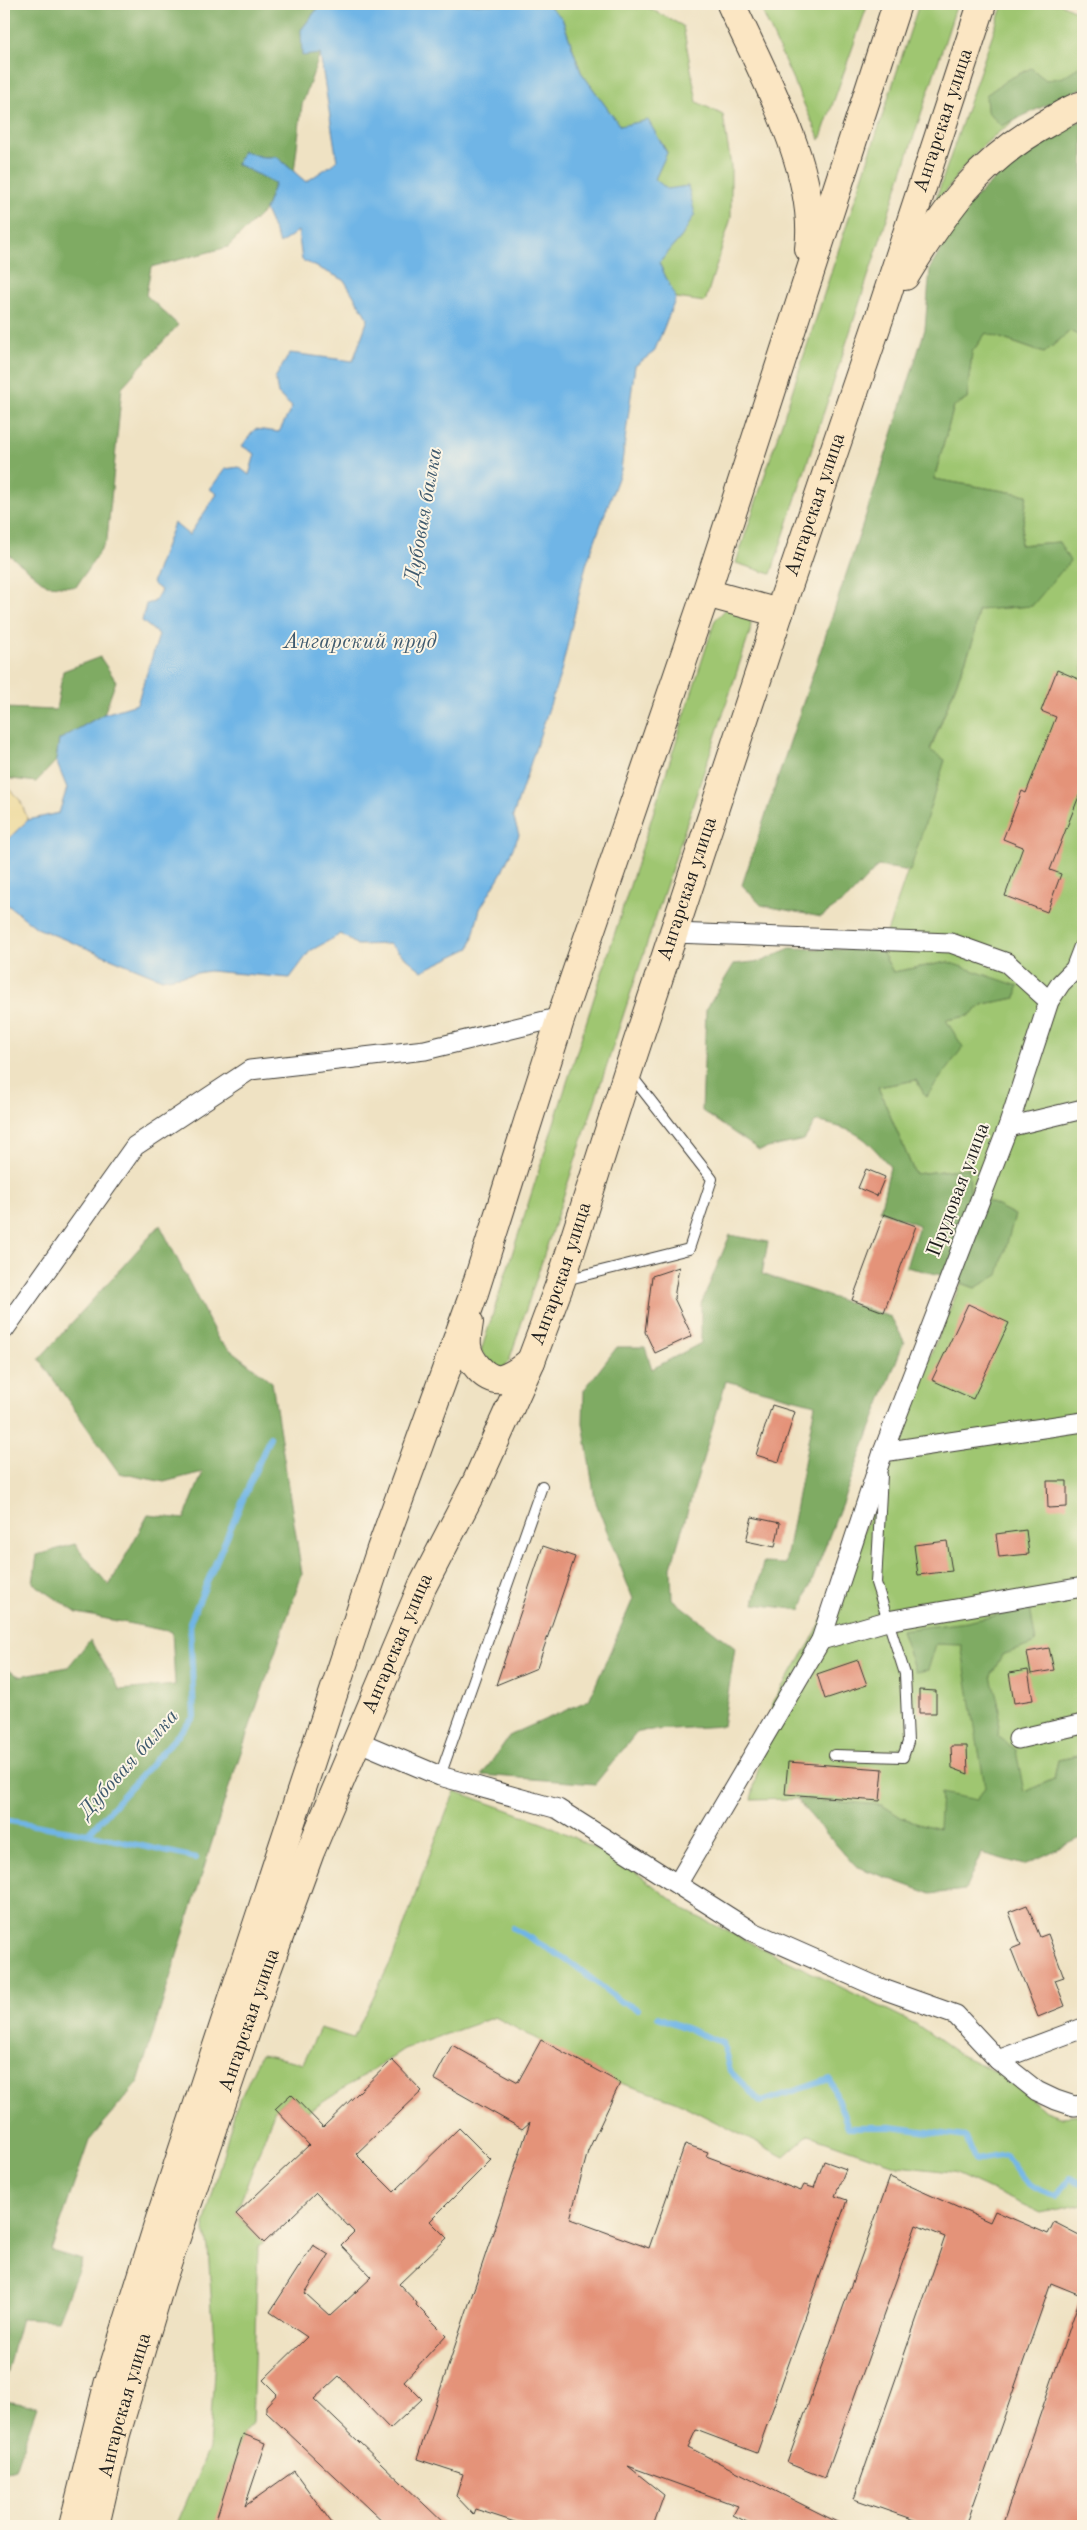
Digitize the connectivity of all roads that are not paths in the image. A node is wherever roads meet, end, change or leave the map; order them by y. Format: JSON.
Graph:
{"nodes":[{"id":1,"x":730,"y":4,"type":"edge"},
{"id":2,"x":897,"y":4,"type":"edge"},
{"id":3,"x":982,"y":4,"type":"edge"},
{"id":4,"x":1083,"y":105,"type":"edge"},
{"id":5,"x":804,"y":294,"type":"junction"},
{"id":6,"x":880,"y":316,"type":"junction"},
{"id":7,"x":706,"y":593,"type":"junction"},
{"id":8,"x":779,"y":613,"type":"junction"},
{"id":9,"x":674,"y":934,"type":"junction"},
{"id":10,"x":1083,"y":948,"type":"edge"},
{"id":11,"x":1049,"y":1001,"type":"junction"},
{"id":12,"x":561,"y":1018,"type":"junction"},
{"id":13,"x":628,"y":1071,"type":"junction"},
{"id":14,"x":1083,"y":1109,"type":"edge"},
{"id":15,"x":1008,"y":1127,"type":"junction"},
{"id":16,"x":561,"y":1281,"type":"junction"},
{"id":17,"x":473,"y":1296,"type":"junction"},
{"id":18,"x":4,"y":1330,"type":"edge"},
{"id":19,"x":531,"y":1361,"type":"junction"},
{"id":20,"x":1083,"y":1422,"type":"edge"},
{"id":21,"x":883,"y":1452,"type":"junction"},
{"id":22,"x":542,"y":1486,"type":"dead end"},
{"id":23,"x":1083,"y":1587,"type":"edge"},
{"id":24,"x":887,"y":1621,"type":"junction"},
{"id":25,"x":821,"y":1640,"type":"junction"},
{"id":26,"x":1083,"y":1724,"type":"edge"},
{"id":27,"x":1018,"y":1739,"type":"dead end"},
{"id":28,"x":357,"y":1741,"type":"junction"},
{"id":29,"x":834,"y":1755,"type":"dead end"},
{"id":30,"x":440,"y":1776,"type":"junction"},
{"id":31,"x":678,"y":1884,"type":"junction"},
{"id":32,"x":1083,"y":2028,"type":"edge"},
{"id":33,"x":998,"y":2060,"type":"junction"},
{"id":34,"x":1083,"y":2105,"type":"edge"},
{"id":35,"x":73,"y":2526,"type":"edge"},
{"id":36,"x":95,"y":2526,"type":"edge"}],
"edges":[{"from":1,"to":5,"type":"main road"},
{"from":2,"to":5,"type":"main road","name":"Ангарская улица"},
{"from":3,"to":6,"type":"main road","name":"Ангарская улица"},
{"from":4,"to":6,"type":"main road"},
{"from":5,"to":7,"type":"main road","name":"Ангарская улица"},
{"from":6,"to":8,"type":"main road","name":"Ангарская улица"},
{"from":7,"to":8,"type":"main road"},
{"from":7,"to":12,"type":"main road","name":"Ангарская улица"},
{"from":8,"to":9,"type":"main road","name":"Ангарская улица"},
{"from":9,"to":11,"type":"street"},
{"from":9,"to":13,"type":"main road","name":"Ангарская улица"},
{"from":10,"to":11,"type":"street","name":"Прудовая улица"},
{"from":11,"to":15,"type":"street","name":"Прудовая улица"},
{"from":12,"to":17,"type":"main road","name":"Ангарская улица"},
{"from":12,"to":18,"type":"street"},
{"from":13,"to":16,"type":"main road","name":"Ангарская улица"},
{"from":13,"to":16,"type":"lane"},
{"from":14,"to":15,"type":"street"},
{"from":15,"to":21,"type":"street","name":"Прудовая улица"},
{"from":16,"to":19,"type":"main road","name":"Ангарская улица"},
{"from":17,"to":19,"type":"main road"},
{"from":17,"to":35,"type":"main road","name":"Ангарская улица"},
{"from":19,"to":28,"type":"main road","name":"Ангарская улица"},
{"from":20,"to":21,"type":"street"},
{"from":21,"to":24,"type":"lane"},
{"from":21,"to":25,"type":"street","name":"Прудовая улица"},
{"from":22,"to":30,"type":"lane"},
{"from":23,"to":24,"type":"street"},
{"from":24,"to":25,"type":"street"},
{"from":24,"to":29,"type":"lane"},
{"from":25,"to":31,"type":"street","name":"Прудовая улица"},
{"from":26,"to":27,"type":"street"},
{"from":28,"to":30,"type":"street"},
{"from":28,"to":36,"type":"main road","name":"Ангарская улица"},
{"from":30,"to":31,"type":"street"},
{"from":31,"to":33,"type":"street"},
{"from":32,"to":33,"type":"street"},
{"from":33,"to":34,"type":"street"}]}
